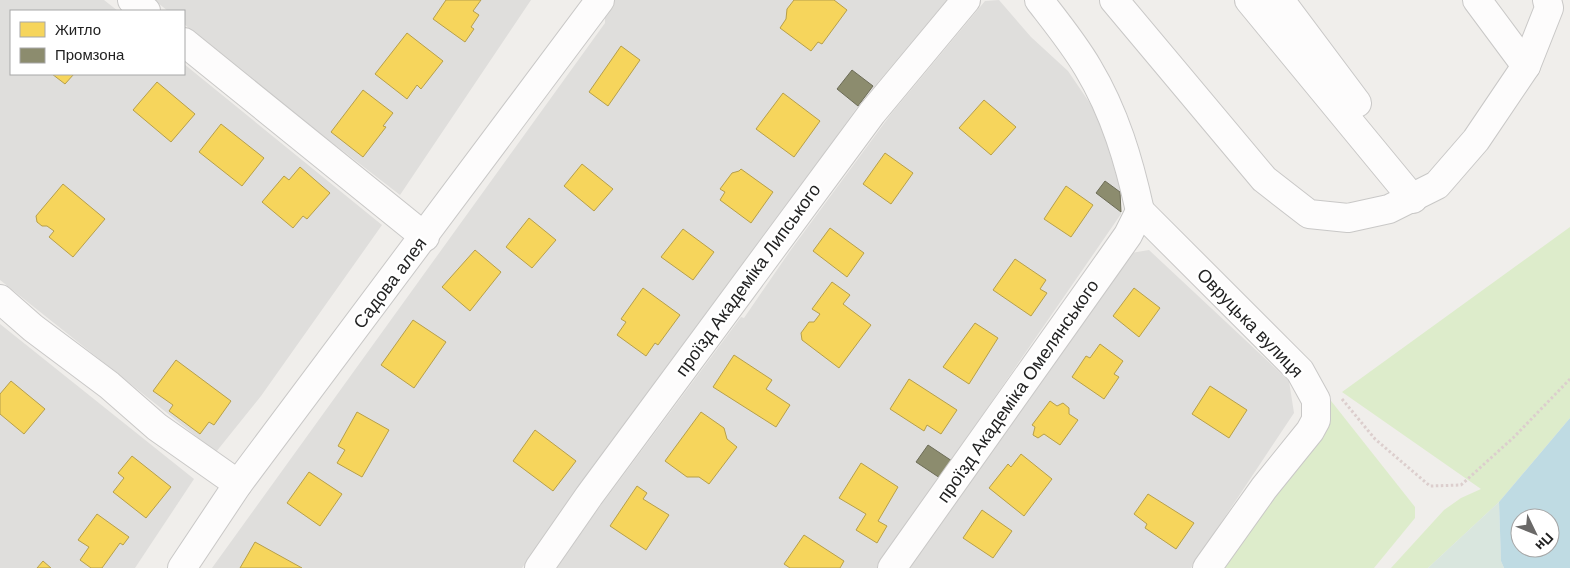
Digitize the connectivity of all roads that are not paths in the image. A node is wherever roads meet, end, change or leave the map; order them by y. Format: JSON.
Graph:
{"nodes":[{"id":1,"x":132,"y":0,"type":"edge"},
{"id":2,"x":600,"y":0,"type":"edge"},
{"id":3,"x":966,"y":0,"type":"edge"},
{"id":4,"x":1040,"y":0,"type":"edge"},
{"id":5,"x":1114,"y":0,"type":"edge"},
{"id":6,"x":1249,"y":0,"type":"edge"},
{"id":7,"x":1280,"y":0,"type":"edge"},
{"id":8,"x":1476,"y":0,"type":"edge"},
{"id":9,"x":1547,"y":0,"type":"edge"},
{"id":10,"x":145,"y":10,"type":"edge"},
{"id":11,"x":1496,"y":13,"type":"edge"},
{"id":12,"x":185,"y":43,"type":"edge"},
{"id":13,"x":1526,"y":66,"type":"junction"},
{"id":14,"x":1413,"y":199,"type":"junction"},
{"id":15,"x":1140,"y":211,"type":"junction"},
{"id":16,"x":425,"y":236,"type":"junction"},
{"id":17,"x":0,"y":299,"type":"edge"},
{"id":18,"x":238,"y":484,"type":"junction"},
{"id":19,"x":182,"y":568,"type":"edge"},
{"id":20,"x":539,"y":568,"type":"edge"},
{"id":21,"x":892,"y":568,"type":"edge"},
{"id":22,"x":1207,"y":568,"type":"edge"}],
"edges":[{"from":1,"to":10,"type":"street"},
{"from":2,"to":16,"type":"street","name":"Садова алея"},
{"from":3,"to":20,"type":"street","name":"проїзд Академіка Липського"},
{"from":4,"to":15,"type":"street"},
{"from":5,"to":14,"type":"street"},
{"from":6,"to":14,"type":"street"},
{"from":7,"to":14,"type":"street"},
{"from":8,"to":11,"type":"street"},
{"from":9,"to":13,"type":"street"},
{"from":11,"to":13,"type":"street"},
{"from":12,"to":16,"type":"street"},
{"from":13,"to":14,"type":"street"},
{"from":15,"to":21,"type":"street","name":"проїзд Академіка Омелянського"},
{"from":15,"to":22,"type":"street","name":"Овруцька вулиця"},
{"from":16,"to":18,"type":"street","name":"Садова алея"},
{"from":17,"to":18,"type":"street"},
{"from":18,"to":19,"type":"street","name":"Садова алея"}]}
